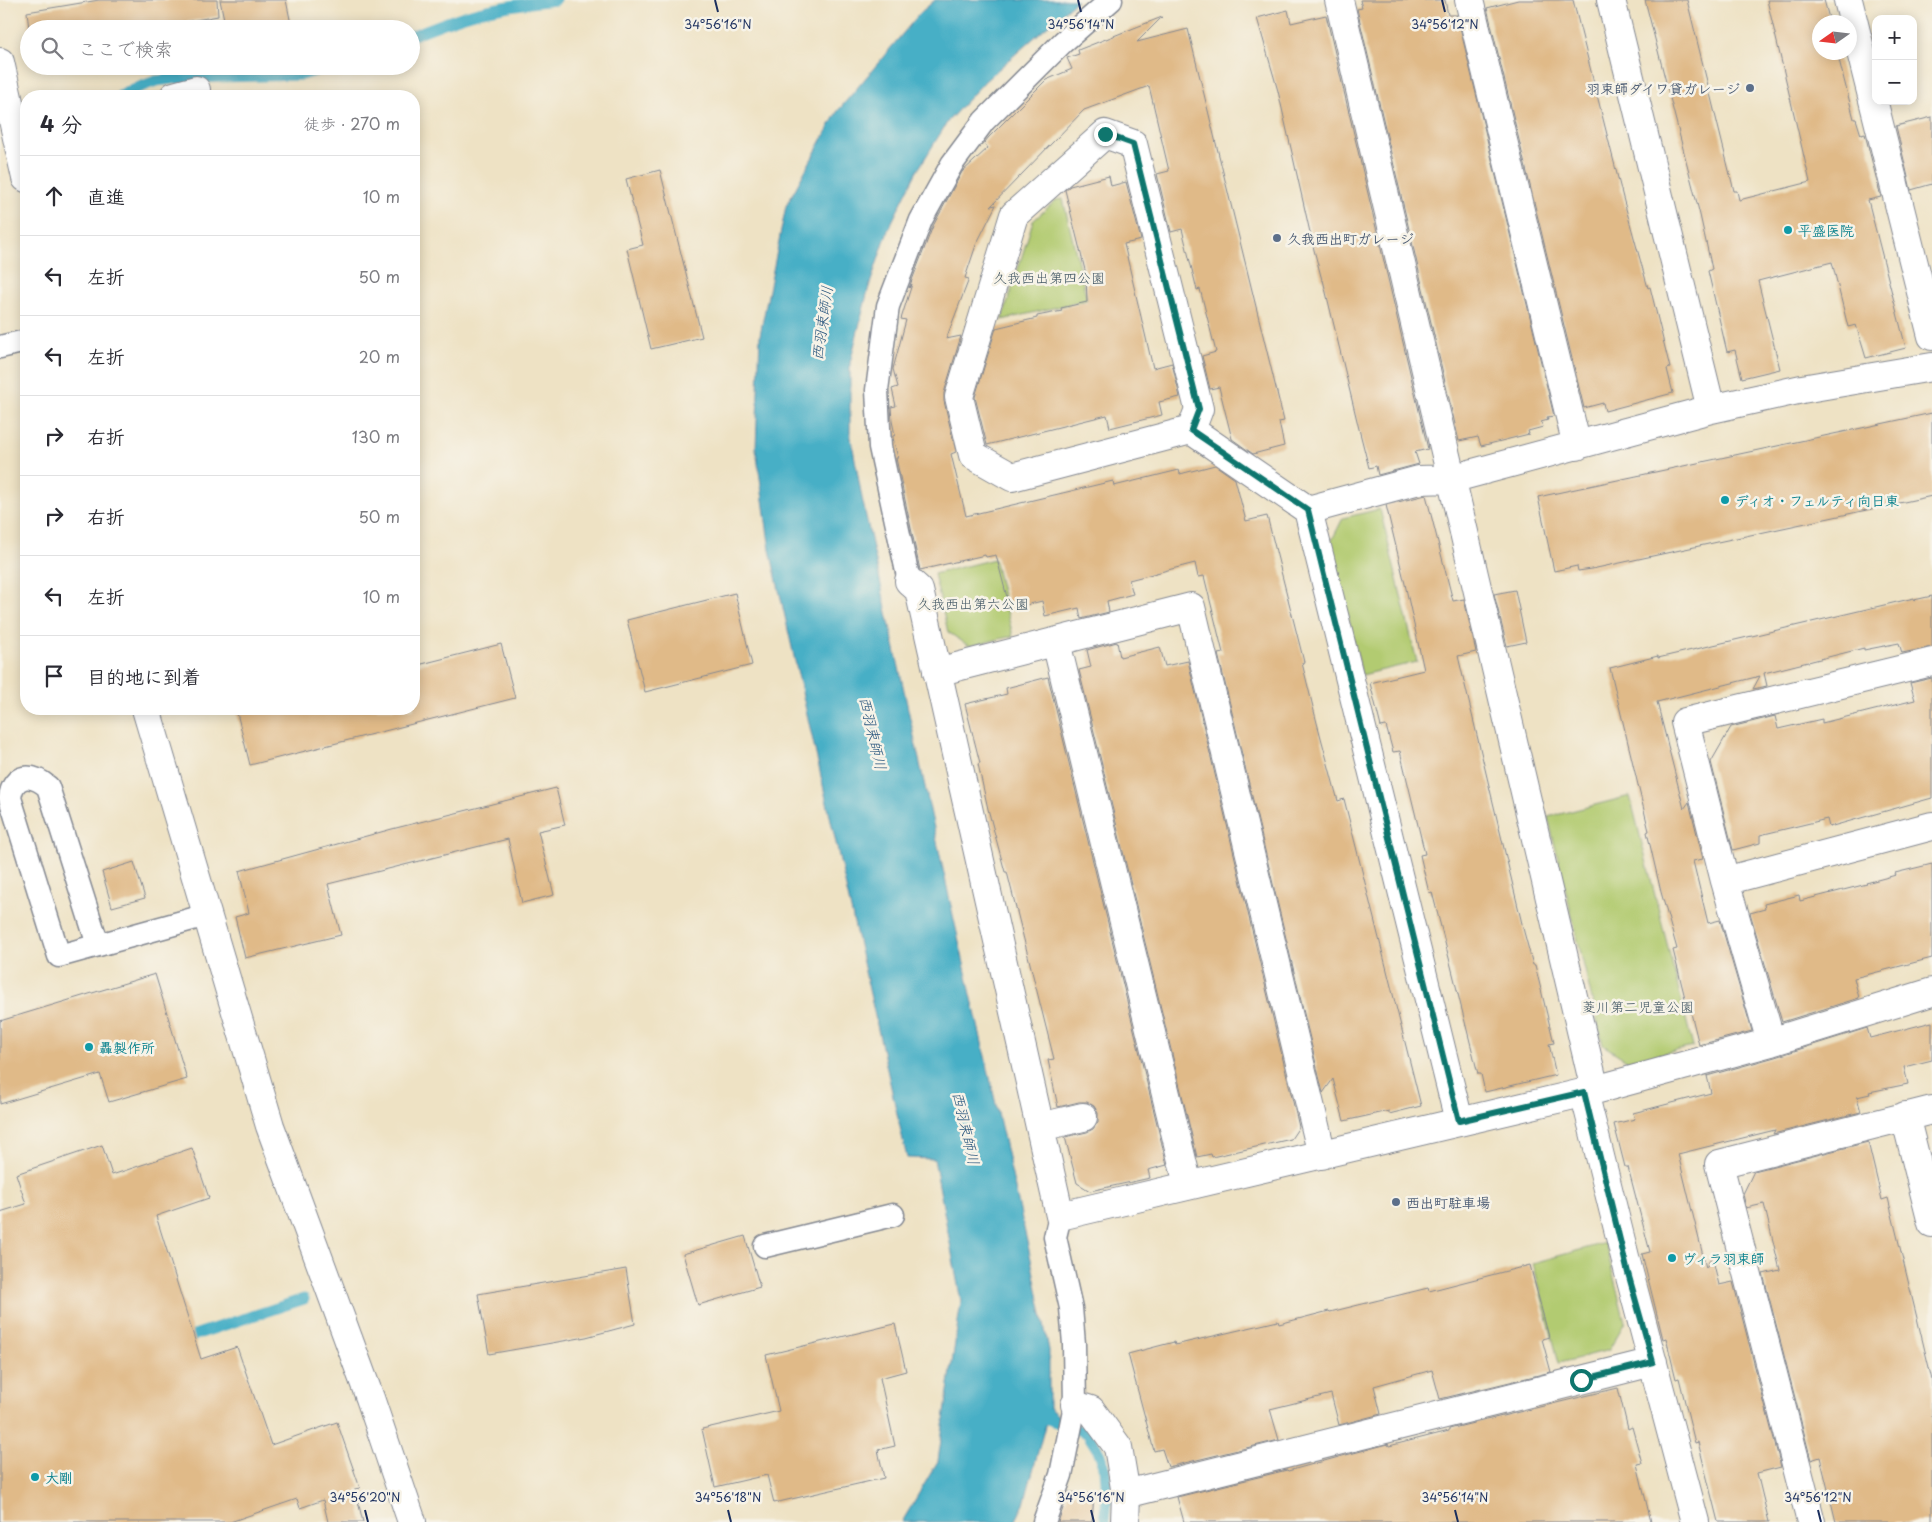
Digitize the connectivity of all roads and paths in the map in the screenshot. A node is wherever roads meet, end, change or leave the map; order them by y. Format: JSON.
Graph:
{"nodes":[{"id":1,"x":1111,"y":0,"type":"edge"},
{"id":2,"x":1339,"y":0,"type":"edge"},
{"id":3,"x":1469,"y":0,"type":"edge"},
{"id":4,"x":1610,"y":0,"type":"edge"},
{"id":5,"x":1848,"y":0,"type":"edge"},
{"id":6,"x":0,"y":62,"type":"edge"},
{"id":7,"x":8,"y":136,"type":"edge"},
{"id":8,"x":20,"y":158,"type":"edge"},
{"id":9,"x":1932,"y":336,"type":"edge"},
{"id":10,"x":20,"y":342,"type":"edge"},
{"id":11,"x":0,"y":347,"type":"edge"},
{"id":12,"x":1932,"y":367,"type":"edge"},
{"id":13,"x":1711,"y":408,"type":"junction"},
{"id":14,"x":1191,"y":430,"type":"junction"},
{"id":15,"x":1577,"y":446,"type":"junction"},
{"id":16,"x":1451,"y":479,"type":"junction"},
{"id":17,"x":1308,"y":510,"type":"junction"},
{"id":18,"x":909,"y":581,"type":"joint"},
{"id":19,"x":1056,"y":642,"type":"junction"},
{"id":20,"x":1932,"y":662,"type":"edge"},
{"id":21,"x":936,"y":672,"type":"junction"},
{"id":22,"x":148,"y":715,"type":"edge"},
{"id":23,"x":1932,"y":826,"type":"edge"},
{"id":24,"x":1725,"y":881,"type":"junction"},
{"id":25,"x":206,"y":915,"type":"junction"},
{"id":26,"x":98,"y":945,"type":"junction"},
{"id":27,"x":1932,"y":992,"type":"edge"},
{"id":28,"x":1770,"y":1042,"type":"junction"},
{"id":29,"x":1590,"y":1091,"type":"junction"},
{"id":30,"x":1932,"y":1110,"type":"edge"},
{"id":31,"x":1905,"y":1116,"type":"junction"},
{"id":32,"x":1083,"y":1117,"type":"dead end"},
{"id":33,"x":1459,"y":1121,"type":"junction"},
{"id":34,"x":1040,"y":1127,"type":"junction"},
{"id":35,"x":1322,"y":1155,"type":"junction"},
{"id":36,"x":1188,"y":1185,"type":"junction"},
{"id":37,"x":893,"y":1215,"type":"dead end"},
{"id":38,"x":1060,"y":1216,"type":"junction"},
{"id":39,"x":1932,"y":1223,"type":"edge"},
{"id":40,"x":765,"y":1246,"type":"dead end"},
{"id":41,"x":1653,"y":1362,"type":"junction"},
{"id":42,"x":1072,"y":1419,"type":"junction"},
{"id":43,"x":1126,"y":1494,"type":"junction"},
{"id":44,"x":1689,"y":1520,"type":"edge"},
{"id":45,"x":412,"y":1522,"type":"edge"},
{"id":46,"x":1044,"y":1522,"type":"edge"},
{"id":47,"x":1125,"y":1522,"type":"edge"},
{"id":48,"x":1812,"y":1522,"type":"edge"}],
"edges":[{"from":1,"to":18,"type":"lane"},
{"from":2,"to":16,"type":"street"},
{"from":3,"to":15,"type":"street"},
{"from":4,"to":13,"type":"street"},
{"from":5,"to":9,"type":"street"},
{"from":6,"to":7,"type":"street"},
{"from":7,"to":8,"type":"street"},
{"from":10,"to":11,"type":"lane"},
{"from":12,"to":13,"type":"street"},
{"from":13,"to":15,"type":"street"},
{"from":14,"to":14,"type":"street"},
{"from":14,"to":17,"type":"street"},
{"from":15,"to":16,"type":"street"},
{"from":16,"to":17,"type":"street"},
{"from":16,"to":29,"type":"street"},
{"from":17,"to":33,"type":"street"},
{"from":18,"to":21,"type":"street"},
{"from":19,"to":21,"type":"street"},
{"from":19,"to":35,"type":"street"},
{"from":19,"to":36,"type":"street"},
{"from":20,"to":24,"type":"street"},
{"from":21,"to":34,"type":"street"},
{"from":22,"to":25,"type":"street"},
{"from":23,"to":24,"type":"street"},
{"from":24,"to":28,"type":"street"},
{"from":25,"to":26,"type":"lane"},
{"from":25,"to":45,"type":"street"},
{"from":26,"to":26,"type":"lane"},
{"from":27,"to":28,"type":"street"},
{"from":28,"to":29,"type":"street"},
{"from":29,"to":33,"type":"street"},
{"from":29,"to":41,"type":"street"},
{"from":30,"to":31,"type":"street"},
{"from":31,"to":39,"type":"street"},
{"from":31,"to":48,"type":"street"},
{"from":32,"to":34,"type":"street"},
{"from":33,"to":35,"type":"street"},
{"from":34,"to":38,"type":"street"},
{"from":35,"to":36,"type":"street"},
{"from":36,"to":38,"type":"street"},
{"from":37,"to":40,"type":"lane"},
{"from":38,"to":42,"type":"lane"},
{"from":41,"to":43,"type":"street"},
{"from":41,"to":44,"type":"street"},
{"from":42,"to":43,"type":"street"},
{"from":42,"to":46,"type":"lane"},
{"from":43,"to":47,"type":"street"}]}
